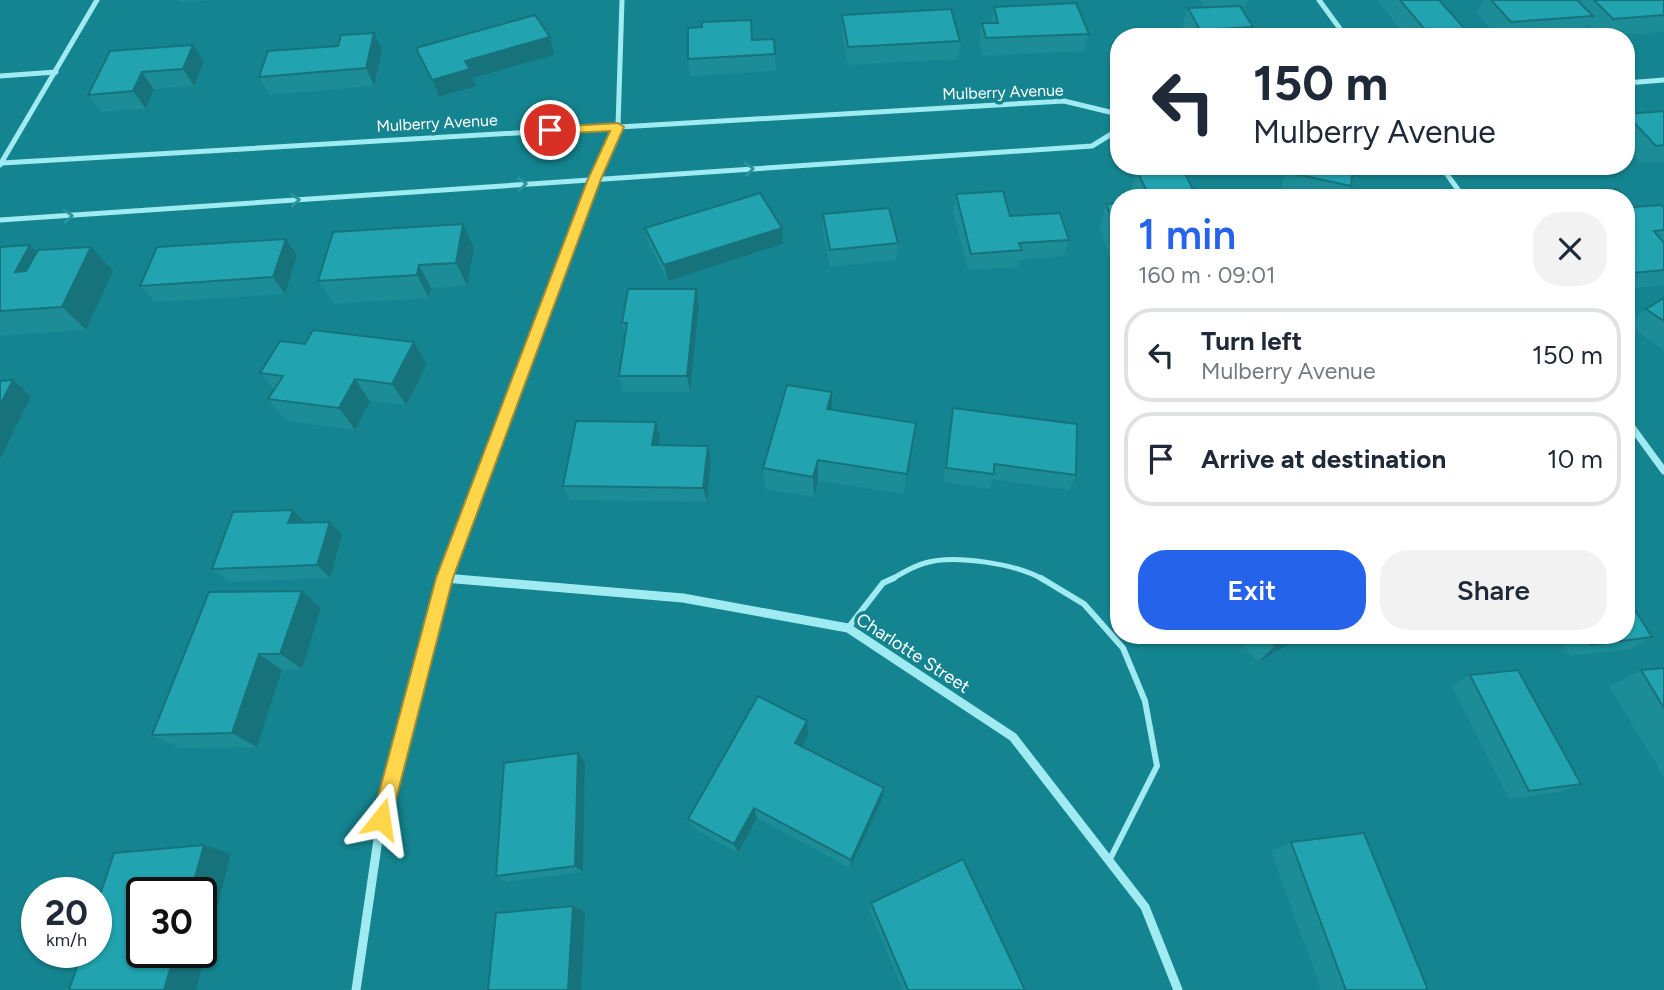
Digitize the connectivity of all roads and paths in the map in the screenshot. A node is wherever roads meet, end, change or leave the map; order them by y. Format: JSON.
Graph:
{"nodes":[{"id":1,"x":97,"y":0,"type":"edge"},
{"id":2,"x":622,"y":0,"type":"edge"},
{"id":3,"x":1319,"y":0,"type":"edge"},
{"id":4,"x":1339,"y":28,"type":"edge"},
{"id":5,"x":56,"y":72,"type":"junction"},
{"id":6,"x":0,"y":76,"type":"edge"},
{"id":7,"x":1664,"y":80,"type":"edge"},
{"id":8,"x":1635,"y":82,"type":"edge"},
{"id":9,"x":1110,"y":112,"type":"edge"},
{"id":10,"x":618,"y":127,"type":"junction"},
{"id":11,"x":1110,"y":135,"type":"edge"},
{"id":12,"x":1,"y":164,"type":"edge"},
{"id":13,"x":594,"y":179,"type":"junction"},
{"id":14,"x":0,"y":220,"type":"edge"},
{"id":15,"x":1635,"y":431,"type":"edge"},
{"id":16,"x":1664,"y":471,"type":"edge"},
{"id":17,"x":444,"y":578,"type":"junction"},
{"id":18,"x":848,"y":628,"type":"junction"},
{"id":19,"x":1110,"y":633,"type":"edge"},
{"id":20,"x":1119,"y":644,"type":"edge"},
{"id":21,"x":1109,"y":860,"type":"junction"},
{"id":22,"x":356,"y":990,"type":"edge"},
{"id":23,"x":1178,"y":990,"type":"edge"}],
"edges":[{"from":1,"to":5,"type":"street","name":"Mulberry Avenue"},
{"from":2,"to":10,"type":"street"},
{"from":3,"to":4,"type":"street"},
{"from":5,"to":6,"type":"street"},
{"from":5,"to":12,"type":"street","name":"Mulberry Avenue"},
{"from":7,"to":8,"type":"street"},
{"from":9,"to":10,"type":"street","name":"Mulberry Avenue"},
{"from":10,"to":12,"type":"street","name":"Mulberry Avenue"},
{"from":10,"to":13,"type":"street"},
{"from":13,"to":11,"type":"street","one_way":true},
{"from":14,"to":13,"type":"street","one_way":true},
{"from":13,"to":17,"type":"street"},
{"from":15,"to":16,"type":"street"},
{"from":17,"to":18,"type":"street","name":"Charlotte Street"},
{"from":17,"to":22,"type":"street"},
{"from":18,"to":19,"type":"lane"},
{"from":18,"to":21,"type":"street","name":"Charlotte Street"},
{"from":20,"to":21,"type":"lane"},
{"from":21,"to":23,"type":"street","name":"Charlotte Street"}]}
